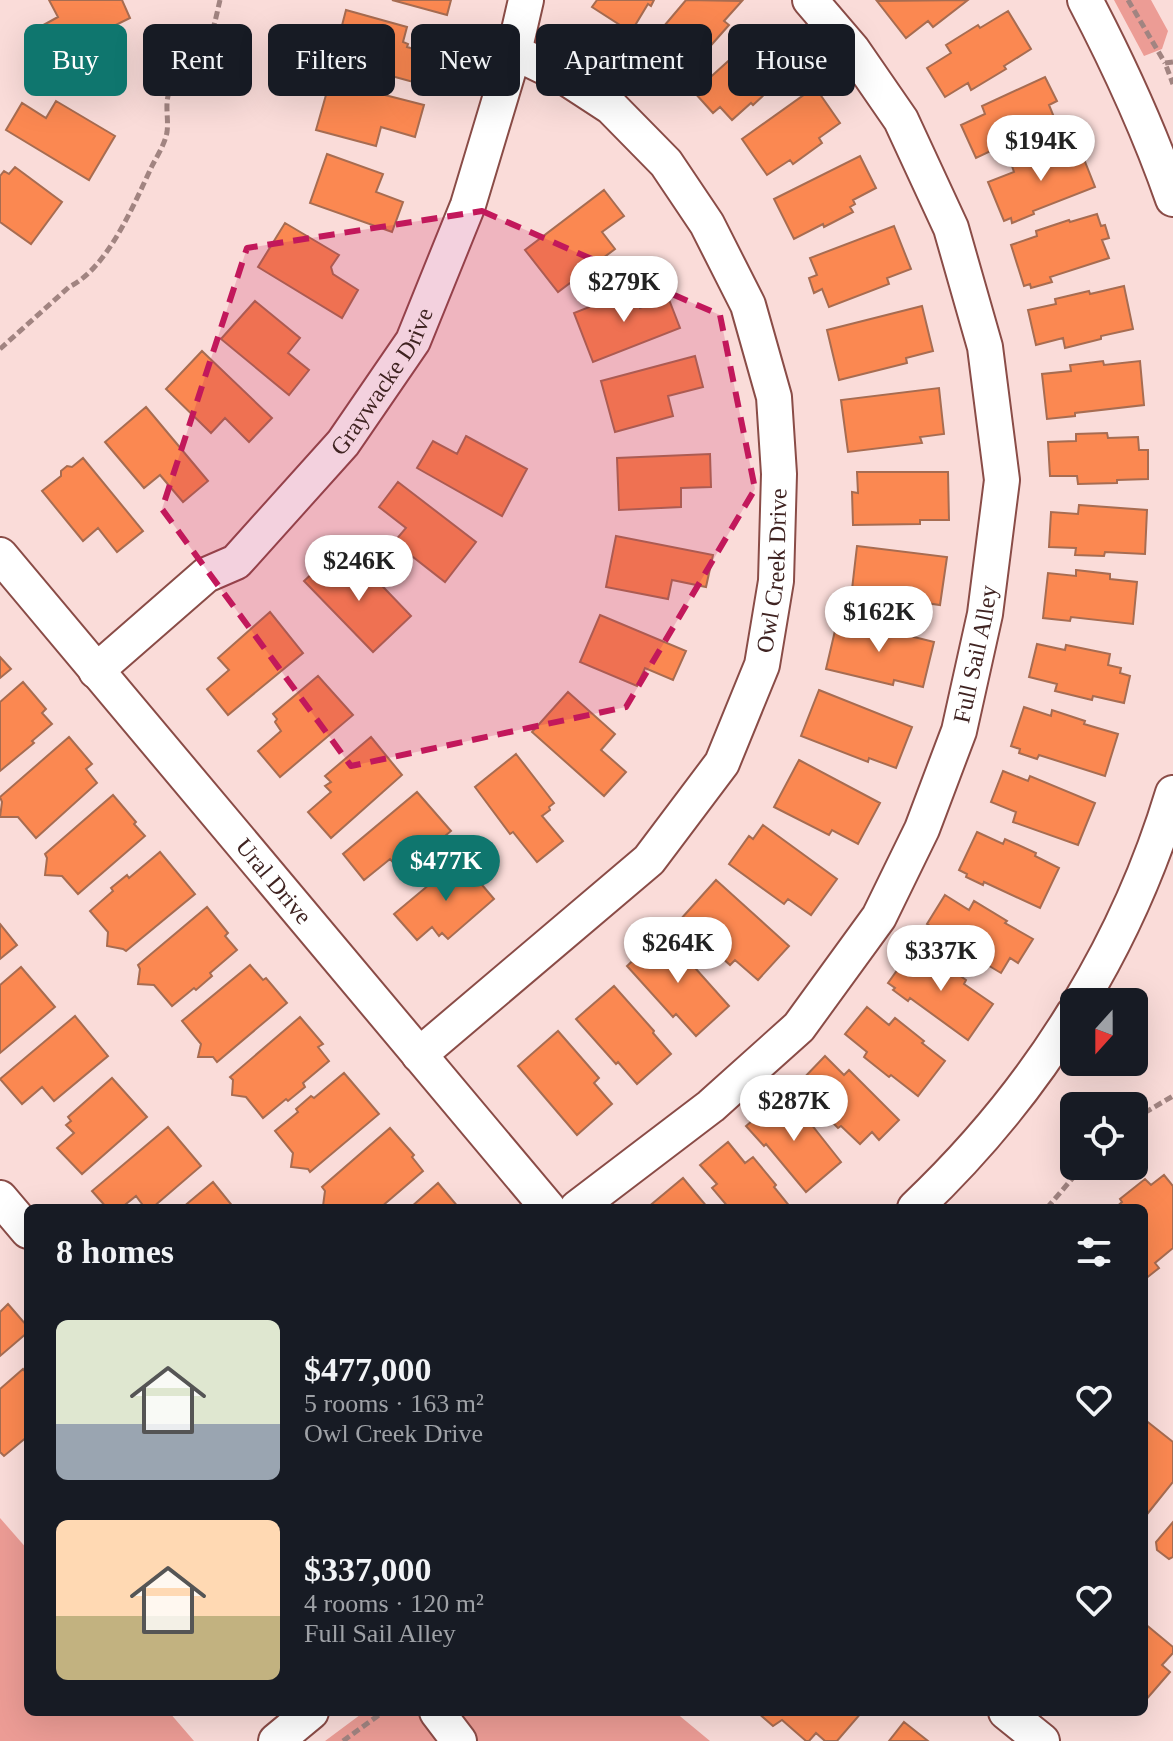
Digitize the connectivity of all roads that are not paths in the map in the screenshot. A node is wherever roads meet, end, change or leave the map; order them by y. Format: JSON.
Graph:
{"nodes":[{"id":1,"x":526,"y":0,"type":"edge"},
{"id":2,"x":810,"y":0,"type":"edge"},
{"id":3,"x":1085,"y":0,"type":"edge"},
{"id":4,"x":520,"y":26,"type":"edge"},
{"id":5,"x":520,"y":55,"type":"edge"},
{"id":6,"x":501,"y":96,"type":"edge"},
{"id":7,"x":1173,"y":199,"type":"edge"},
{"id":8,"x":0,"y":555,"type":"edge"},
{"id":9,"x":96,"y":671,"type":"junction"},
{"id":10,"x":1173,"y":793,"type":"edge"},
{"id":11,"x":1088,"y":988,"type":"edge"},
{"id":12,"x":1060,"y":1034,"type":"edge"},
{"id":13,"x":419,"y":1055,"type":"junction"},
{"id":14,"x":0,"y":1198,"type":"edge"},
{"id":15,"x":545,"y":1204,"type":"edge"},
{"id":16,"x":582,"y":1204,"type":"edge"},
{"id":17,"x":919,"y":1204,"type":"edge"},
{"id":18,"x":24,"y":1226,"type":"edge"},
{"id":19,"x":306,"y":1716,"type":"edge"},
{"id":20,"x":440,"y":1716,"type":"edge"},
{"id":21,"x":1011,"y":1716,"type":"edge"},
{"id":22,"x":276,"y":1741,"type":"edge"},
{"id":23,"x":459,"y":1741,"type":"edge"},
{"id":24,"x":1042,"y":1741,"type":"edge"}],
"edges":[{"from":1,"to":4,"type":"street","name":"Graywacke Drive"},
{"from":2,"to":16,"type":"street","name":"Full Sail Alley"},
{"from":3,"to":7,"type":"street"},
{"from":5,"to":13,"type":"street","name":"Owl Creek Drive"},
{"from":6,"to":9,"type":"street","name":"Graywacke Drive"},
{"from":8,"to":9,"type":"street","name":"Ural Drive"},
{"from":9,"to":13,"type":"street","name":"Ural Drive"},
{"from":10,"to":11,"type":"street"},
{"from":12,"to":17,"type":"street"},
{"from":13,"to":15,"type":"street","name":"Ural Drive"},
{"from":14,"to":18,"type":"street"},
{"from":19,"to":22,"type":"street"},
{"from":20,"to":23,"type":"street"},
{"from":21,"to":24,"type":"street"}]}
